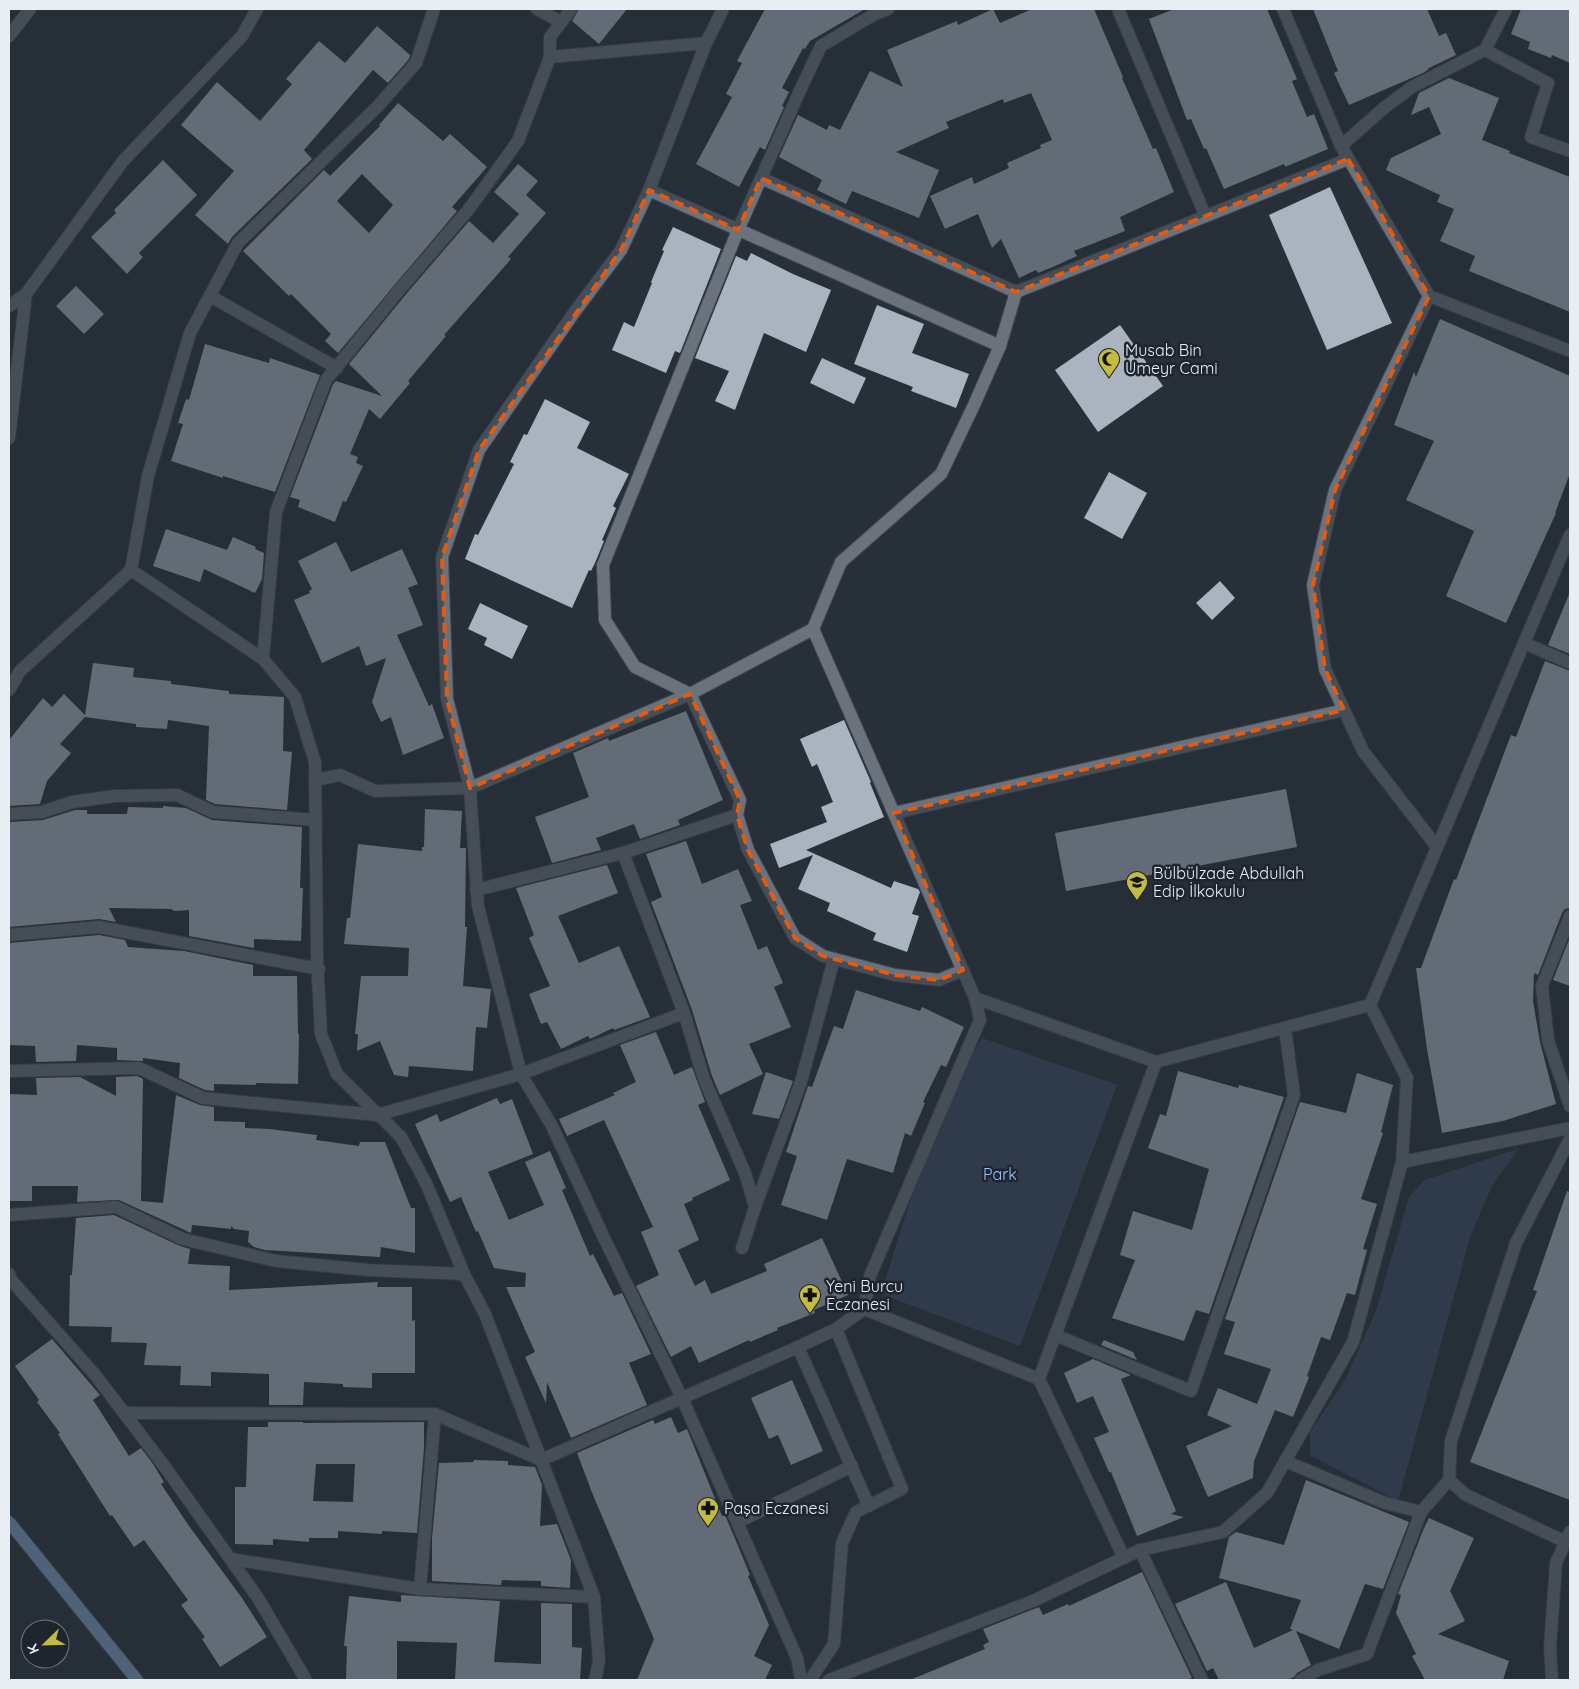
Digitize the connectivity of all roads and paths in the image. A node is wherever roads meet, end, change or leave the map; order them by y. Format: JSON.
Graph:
{"nodes":[{"id":1,"x":30,"y":9,"type":"edge"},
{"id":2,"x":257,"y":9,"type":"edge"},
{"id":3,"x":434,"y":9,"type":"edge"},
{"id":4,"x":537,"y":9,"type":"edge"},
{"id":5,"x":571,"y":9,"type":"edge"},
{"id":6,"x":723,"y":9,"type":"edge"},
{"id":7,"x":888,"y":9,"type":"edge"},
{"id":8,"x":1118,"y":9,"type":"edge"},
{"id":9,"x":1282,"y":9,"type":"edge"},
{"id":10,"x":1506,"y":9,"type":"edge"},
{"id":11,"x":560,"y":22,"type":"junction"},
{"id":12,"x":9,"y":36,"type":"edge"},
{"id":13,"x":706,"y":43,"type":"junction"},
{"id":14,"x":1485,"y":50,"type":"junction"},
{"id":15,"x":550,"y":57,"type":"junction"},
{"id":16,"x":1341,"y":146,"type":"junction"},
{"id":17,"x":1570,"y":151,"type":"edge"},
{"id":18,"x":1348,"y":159,"type":"junction"},
{"id":19,"x":761,"y":178,"type":"junction"},
{"id":20,"x":649,"y":190,"type":"junction"},
{"id":21,"x":1205,"y":215,"type":"junction"},
{"id":22,"x":738,"y":230,"type":"junction"},
{"id":23,"x":1016,"y":292,"type":"junction"},
{"id":24,"x":26,"y":294,"type":"junction"},
{"id":25,"x":210,"y":296,"type":"junction"},
{"id":26,"x":1429,"y":296,"type":"junction"},
{"id":27,"x":9,"y":306,"type":"edge"},
{"id":28,"x":1000,"y":346,"type":"junction"},
{"id":29,"x":1570,"y":351,"type":"edge"},
{"id":30,"x":337,"y":368,"type":"junction"},
{"id":31,"x":9,"y":438,"type":"edge"},
{"id":32,"x":1570,"y":535,"type":"edge"},
{"id":33,"x":131,"y":570,"type":"junction"},
{"id":34,"x":813,"y":629,"type":"junction"},
{"id":35,"x":1524,"y":642,"type":"junction"},
{"id":36,"x":263,"y":659,"type":"junction"},
{"id":37,"x":1570,"y":663,"type":"edge"},
{"id":38,"x":9,"y":690,"type":"edge"},
{"id":39,"x":690,"y":694,"type":"junction"},
{"id":40,"x":1344,"y":710,"type":"junction"},
{"id":41,"x":315,"y":780,"type":"junction"},
{"id":42,"x":470,"y":788,"type":"junction"},
{"id":43,"x":894,"y":813,"type":"junction"},
{"id":44,"x":9,"y":814,"type":"edge"},
{"id":45,"x":737,"y":815,"type":"junction"},
{"id":46,"x":316,"y":820,"type":"junction"},
{"id":47,"x":1437,"y":846,"type":"junction"},
{"id":48,"x":623,"y":853,"type":"junction"},
{"id":49,"x":476,"y":890,"type":"junction"},
{"id":50,"x":1570,"y":916,"type":"edge"},
{"id":51,"x":9,"y":935,"type":"edge"},
{"id":52,"x":834,"y":959,"type":"junction"},
{"id":53,"x":319,"y":969,"type":"junction"},
{"id":54,"x":963,"y":970,"type":"junction"},
{"id":55,"x":975,"y":998,"type":"junction"},
{"id":56,"x":1370,"y":1005,"type":"junction"},
{"id":57,"x":684,"y":1013,"type":"junction"},
{"id":58,"x":1284,"y":1028,"type":"junction"},
{"id":59,"x":1156,"y":1062,"type":"junction"},
{"id":60,"x":9,"y":1071,"type":"edge"},
{"id":61,"x":521,"y":1074,"type":"junction"},
{"id":62,"x":1570,"y":1106,"type":"edge"},
{"id":63,"x":377,"y":1116,"type":"junction"},
{"id":64,"x":1570,"y":1128,"type":"edge"},
{"id":65,"x":1570,"y":1139,"type":"edge"},
{"id":66,"x":1402,"y":1162,"type":"junction"},
{"id":67,"x":755,"y":1207,"type":"junction"},
{"id":68,"x":9,"y":1215,"type":"edge"},
{"id":69,"x":742,"y":1248,"type":"dead end"},
{"id":70,"x":9,"y":1274,"type":"edge"},
{"id":71,"x":464,"y":1274,"type":"junction"},
{"id":72,"x":864,"y":1309,"type":"junction"},
{"id":73,"x":836,"y":1329,"type":"junction"},
{"id":74,"x":1055,"y":1335,"type":"junction"},
{"id":75,"x":798,"y":1347,"type":"junction"},
{"id":76,"x":1039,"y":1379,"type":"junction"},
{"id":77,"x":682,"y":1398,"type":"junction"},
{"id":78,"x":124,"y":1413,"type":"junction"},
{"id":79,"x":434,"y":1414,"type":"junction"},
{"id":80,"x":541,"y":1460,"type":"junction"},
{"id":81,"x":1285,"y":1461,"type":"junction"},
{"id":82,"x":852,"y":1466,"type":"junction"},
{"id":83,"x":1449,"y":1480,"type":"junction"},
{"id":84,"x":869,"y":1506,"type":"junction"},
{"id":85,"x":1421,"y":1512,"type":"junction"},
{"id":86,"x":9,"y":1522,"type":"edge"},
{"id":87,"x":738,"y":1522,"type":"junction"},
{"id":88,"x":1568,"y":1537,"type":"edge"},
{"id":89,"x":1140,"y":1550,"type":"junction"},
{"id":90,"x":1124,"y":1558,"type":"junction"},
{"id":91,"x":231,"y":1559,"type":"junction"},
{"id":92,"x":420,"y":1588,"type":"junction"},
{"id":93,"x":594,"y":1597,"type":"junction"},
{"id":94,"x":137,"y":1680,"type":"edge"},
{"id":95,"x":306,"y":1680,"type":"edge"},
{"id":96,"x":595,"y":1680,"type":"edge"},
{"id":97,"x":801,"y":1680,"type":"edge"},
{"id":98,"x":810,"y":1680,"type":"edge"},
{"id":99,"x":829,"y":1680,"type":"edge"},
{"id":100,"x":1202,"y":1680,"type":"edge"},
{"id":101,"x":1301,"y":1680,"type":"edge"},
{"id":102,"x":1552,"y":1680,"type":"edge"}],
"edges":[{"from":1,"to":12,"type":"street"},
{"from":2,"to":24,"type":"street"},
{"from":3,"to":25,"type":"street"},
{"from":4,"to":11,"type":"street"},
{"from":5,"to":11,"type":"street"},
{"from":6,"to":13,"type":"street"},
{"from":7,"to":19,"type":"street"},
{"from":8,"to":21,"type":"street"},
{"from":9,"to":16,"type":"street"},
{"from":10,"to":14,"type":"street"},
{"from":11,"to":15,"type":"street"},
{"from":13,"to":15,"type":"street"},
{"from":13,"to":20,"type":"street"},
{"from":14,"to":16,"type":"street"},
{"from":14,"to":17,"type":"street"},
{"from":15,"to":30,"type":"street"},
{"from":16,"to":18,"type":"street"},
{"from":18,"to":21,"type":"street"},
{"from":18,"to":26,"type":"street"},
{"from":19,"to":22,"type":"street"},
{"from":19,"to":23,"type":"street"},
{"from":20,"to":22,"type":"street"},
{"from":20,"to":42,"type":"street"},
{"from":21,"to":23,"type":"street"},
{"from":22,"to":28,"type":"street"},
{"from":22,"to":39,"type":"street"},
{"from":23,"to":28,"type":"street"},
{"from":24,"to":27,"type":"street"},
{"from":24,"to":31,"type":"street"},
{"from":25,"to":30,"type":"street"},
{"from":25,"to":33,"type":"street"},
{"from":26,"to":29,"type":"street"},
{"from":26,"to":40,"type":"street"},
{"from":28,"to":34,"type":"street"},
{"from":30,"to":36,"type":"street"},
{"from":32,"to":35,"type":"street"},
{"from":33,"to":36,"type":"street"},
{"from":33,"to":38,"type":"street"},
{"from":34,"to":39,"type":"street"},
{"from":34,"to":43,"type":"street"},
{"from":35,"to":37,"type":"street"},
{"from":35,"to":47,"type":"street"},
{"from":36,"to":41,"type":"street"},
{"from":39,"to":42,"type":"street"},
{"from":39,"to":45,"type":"street"},
{"from":40,"to":43,"type":"street"},
{"from":40,"to":47,"type":"street"},
{"from":41,"to":42,"type":"street"},
{"from":41,"to":46,"type":"street"},
{"from":42,"to":49,"type":"street"},
{"from":43,"to":54,"type":"street"},
{"from":44,"to":46,"type":"street"},
{"from":45,"to":48,"type":"street"},
{"from":45,"to":52,"type":"street"},
{"from":46,"to":53,"type":"street"},
{"from":47,"to":56,"type":"street"},
{"from":48,"to":49,"type":"street"},
{"from":48,"to":57,"type":"street"},
{"from":49,"to":61,"type":"street"},
{"from":50,"to":62,"type":"street"},
{"from":51,"to":53,"type":"street"},
{"from":52,"to":54,"type":"street"},
{"from":52,"to":67,"type":"street"},
{"from":53,"to":63,"type":"street"},
{"from":54,"to":55,"type":"street"},
{"from":55,"to":59,"type":"street"},
{"from":55,"to":72,"type":"street"},
{"from":56,"to":58,"type":"street"},
{"from":56,"to":66,"type":"street"},
{"from":57,"to":61,"type":"street"},
{"from":57,"to":67,"type":"street"},
{"from":58,"to":59,"type":"street"},
{"from":58,"to":74,"type":"street"},
{"from":59,"to":74,"type":"street"},
{"from":60,"to":63,"type":"street"},
{"from":61,"to":63,"type":"street"},
{"from":61,"to":77,"type":"street"},
{"from":63,"to":71,"type":"street"},
{"from":64,"to":66,"type":"street"},
{"from":65,"to":83,"type":"street"},
{"from":66,"to":81,"type":"street"},
{"from":67,"to":69,"type":"street"},
{"from":68,"to":71,"type":"street"},
{"from":70,"to":78,"type":"street"},
{"from":71,"to":80,"type":"street"},
{"from":72,"to":73,"type":"street"},
{"from":72,"to":76,"type":"street"},
{"from":73,"to":75,"type":"street"},
{"from":73,"to":84,"type":"street"},
{"from":74,"to":76,"type":"street"},
{"from":75,"to":77,"type":"street"},
{"from":75,"to":82,"type":"street"},
{"from":76,"to":90,"type":"street"},
{"from":77,"to":80,"type":"street"},
{"from":77,"to":87,"type":"street"},
{"from":78,"to":79,"type":"street"},
{"from":78,"to":91,"type":"street"},
{"from":79,"to":80,"type":"street"},
{"from":79,"to":92,"type":"street"},
{"from":80,"to":93,"type":"street"},
{"from":81,"to":85,"type":"street"},
{"from":81,"to":89,"type":"street"},
{"from":82,"to":84,"type":"street"},
{"from":82,"to":87,"type":"street"},
{"from":83,"to":85,"type":"street"},
{"from":83,"to":88,"type":"street"},
{"from":84,"to":98,"type":"street"},
{"from":85,"to":101,"type":"street"},
{"from":86,"to":94,"type":"main road"},
{"from":87,"to":97,"type":"street"},
{"from":88,"to":102,"type":"street"},
{"from":89,"to":90,"type":"street"},
{"from":89,"to":100,"type":"street"},
{"from":90,"to":99,"type":"street"},
{"from":91,"to":92,"type":"street"},
{"from":91,"to":95,"type":"street"},
{"from":92,"to":93,"type":"street"},
{"from":93,"to":96,"type":"street"}]}
